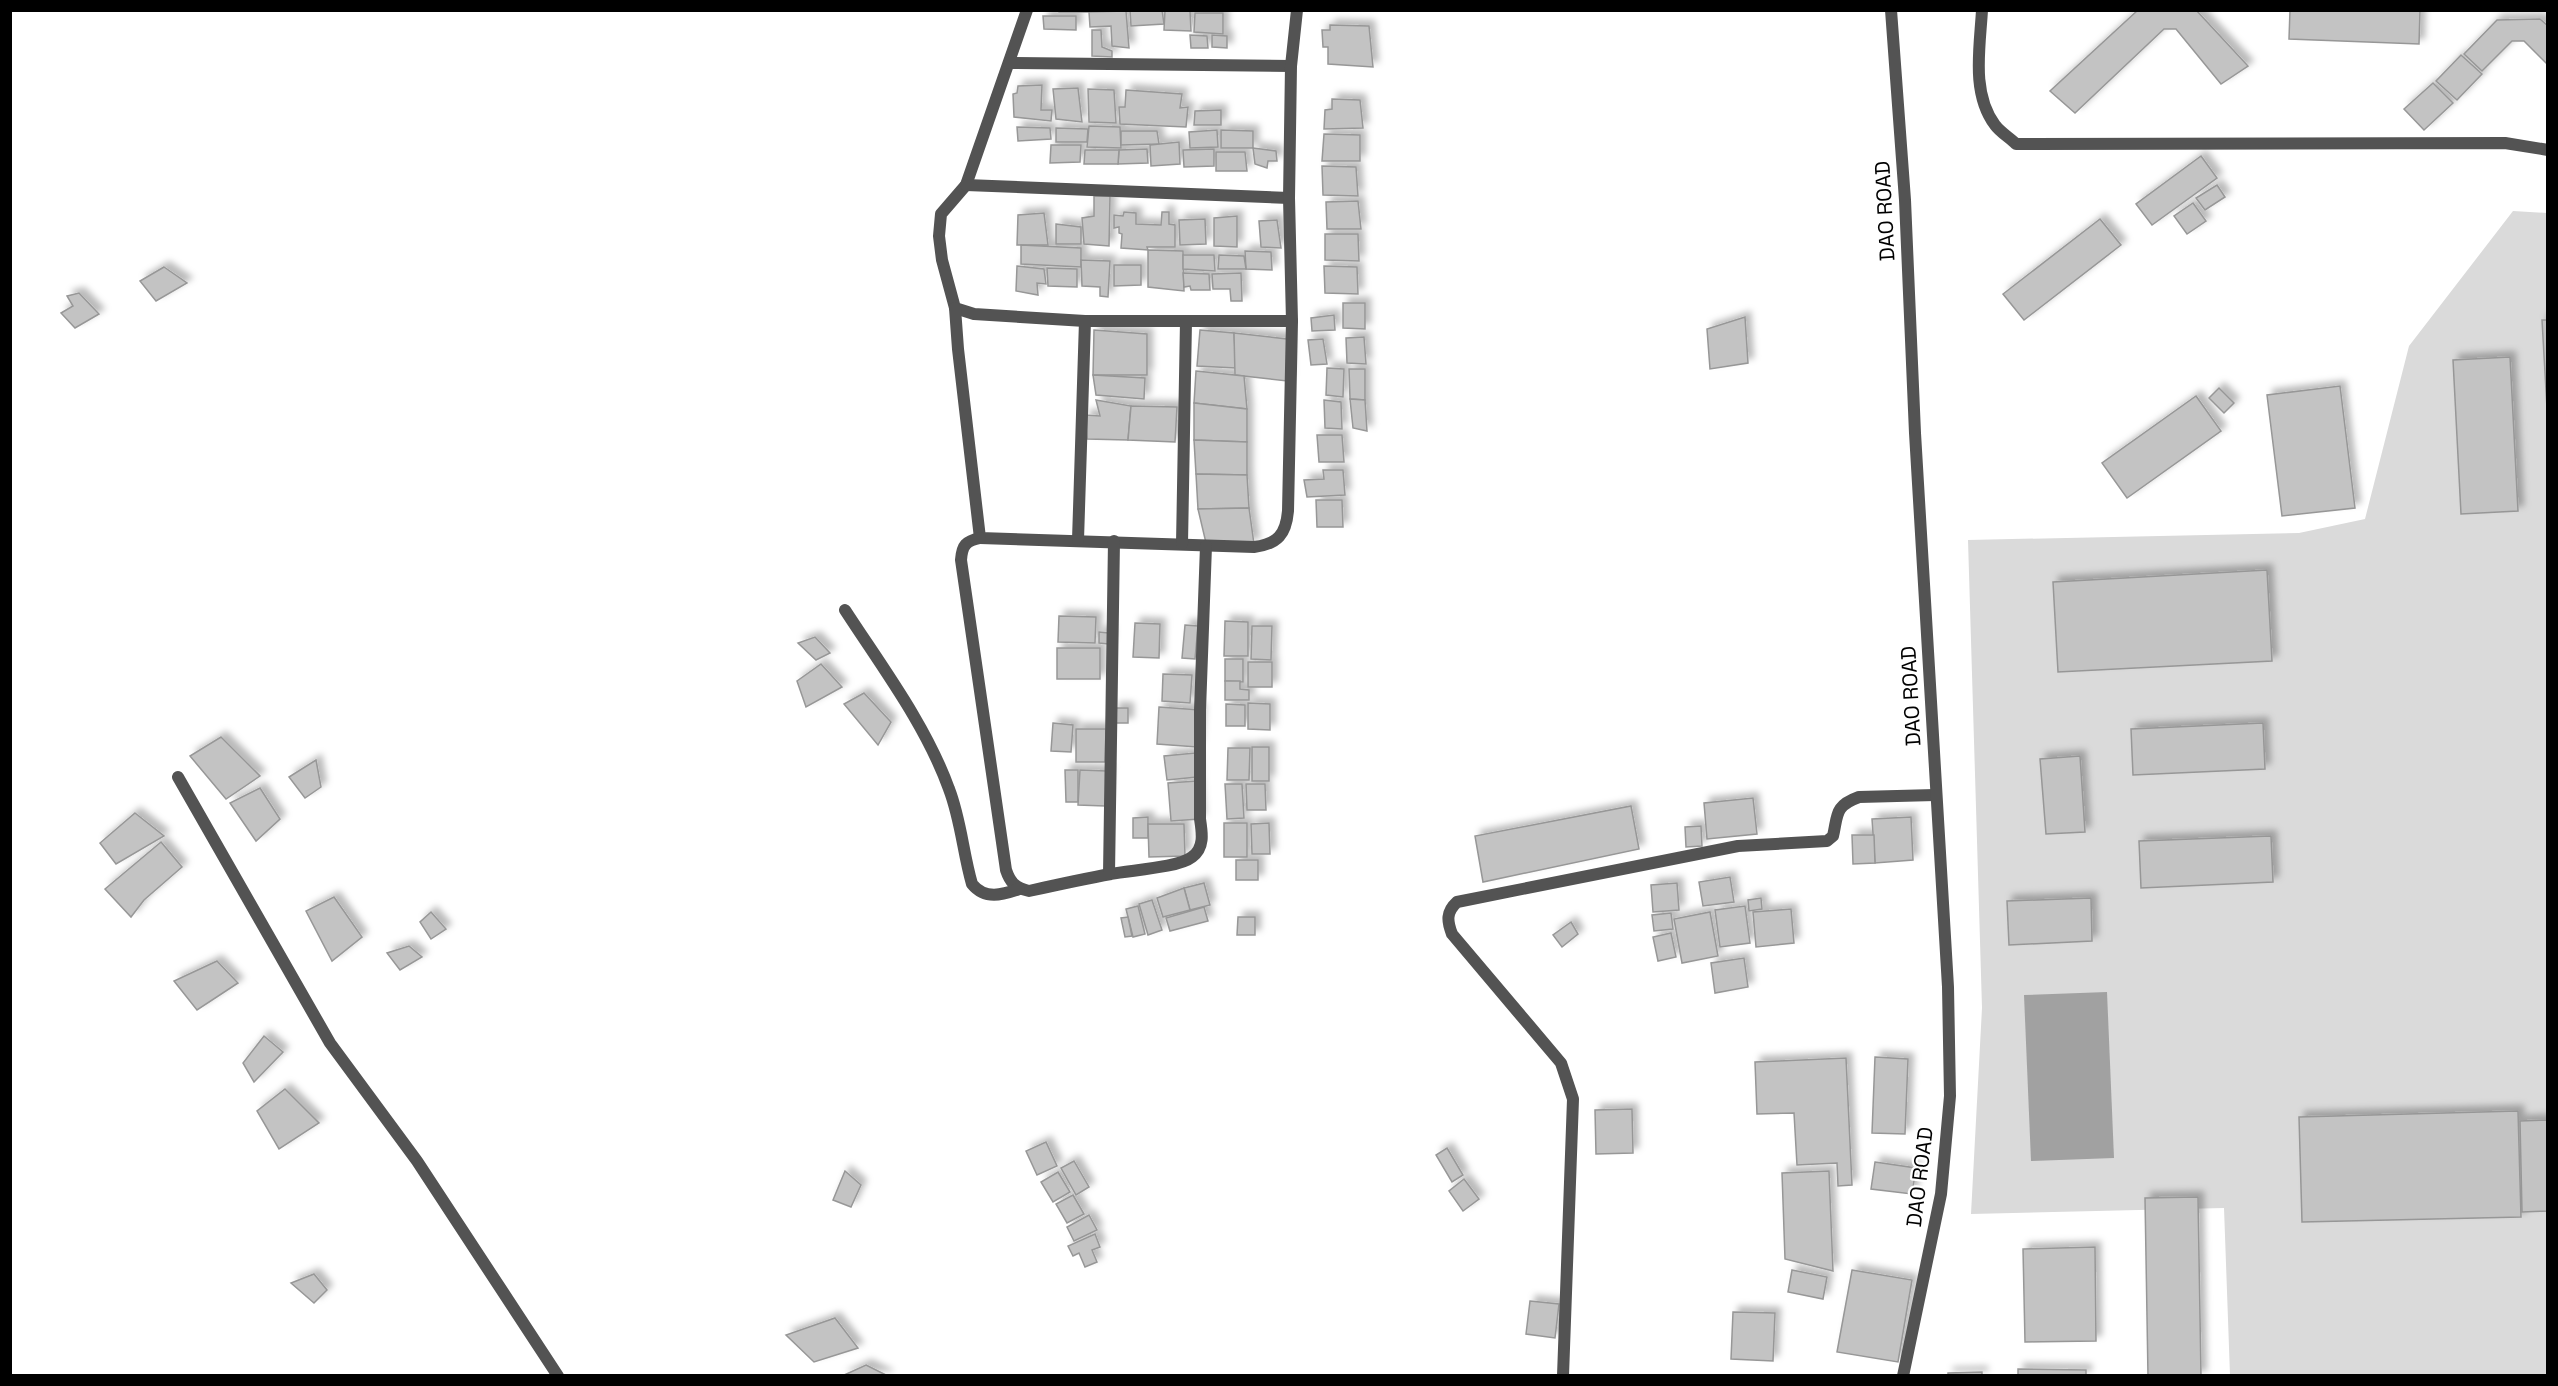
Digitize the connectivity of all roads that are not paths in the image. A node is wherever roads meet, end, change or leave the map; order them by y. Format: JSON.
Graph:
{"nodes":[{"id":1,"x":1027,"y":10,"type":"edge"},
{"id":2,"x":1297,"y":10,"type":"edge"},
{"id":3,"x":1890,"y":10,"type":"edge"},
{"id":4,"x":1982,"y":10,"type":"edge"},
{"id":5,"x":1009,"y":63,"type":"junction"},
{"id":6,"x":1291,"y":66,"type":"junction"},
{"id":7,"x":2547,"y":150,"type":"edge"},
{"id":8,"x":966,"y":185,"type":"junction"},
{"id":9,"x":1289,"y":198,"type":"junction"},
{"id":10,"x":956,"y":308,"type":"junction"},
{"id":11,"x":1085,"y":321,"type":"junction"},
{"id":12,"x":1186,"y":321,"type":"junction"},
{"id":13,"x":1292,"y":321,"type":"junction"},
{"id":14,"x":980,"y":538,"type":"junction"},
{"id":15,"x":1078,"y":540,"type":"junction"},
{"id":16,"x":1114,"y":541,"type":"junction"},
{"id":17,"x":1182,"y":544,"type":"junction"},
{"id":18,"x":1206,"y":546,"type":"junction"},
{"id":19,"x":845,"y":610,"type":"dead end"},
{"id":20,"x":178,"y":777,"type":"dead end"},
{"id":21,"x":1935,"y":795,"type":"junction"},
{"id":22,"x":1109,"y":874,"type":"junction"},
{"id":23,"x":1019,"y":889,"type":"junction"},
{"id":24,"x":558,"y":1376,"type":"edge"},
{"id":25,"x":1563,"y":1376,"type":"edge"},
{"id":26,"x":1903,"y":1376,"type":"edge"}],
"edges":[{"from":1,"to":5,"type":"street"},
{"from":2,"to":6,"type":"street"},
{"from":3,"to":21,"type":"street","name":"DAO ROAD"},
{"from":4,"to":7,"type":"street"},
{"from":5,"to":6,"type":"street"},
{"from":5,"to":8,"type":"street"},
{"from":6,"to":9,"type":"street"},
{"from":8,"to":9,"type":"street"},
{"from":8,"to":10,"type":"street"},
{"from":9,"to":13,"type":"street"},
{"from":10,"to":11,"type":"street"},
{"from":10,"to":14,"type":"street"},
{"from":11,"to":12,"type":"street"},
{"from":11,"to":15,"type":"street"},
{"from":12,"to":13,"type":"street"},
{"from":12,"to":17,"type":"street"},
{"from":13,"to":18,"type":"street"},
{"from":14,"to":15,"type":"street"},
{"from":14,"to":23,"type":"street"},
{"from":15,"to":16,"type":"street"},
{"from":16,"to":17,"type":"street"},
{"from":16,"to":22,"type":"street"},
{"from":17,"to":18,"type":"street"},
{"from":18,"to":22,"type":"street"},
{"from":19,"to":23,"type":"street"},
{"from":20,"to":24,"type":"street"},
{"from":21,"to":25,"type":"street"},
{"from":21,"to":26,"type":"street","name":"DAO ROAD"},
{"from":22,"to":23,"type":"street"}]}
